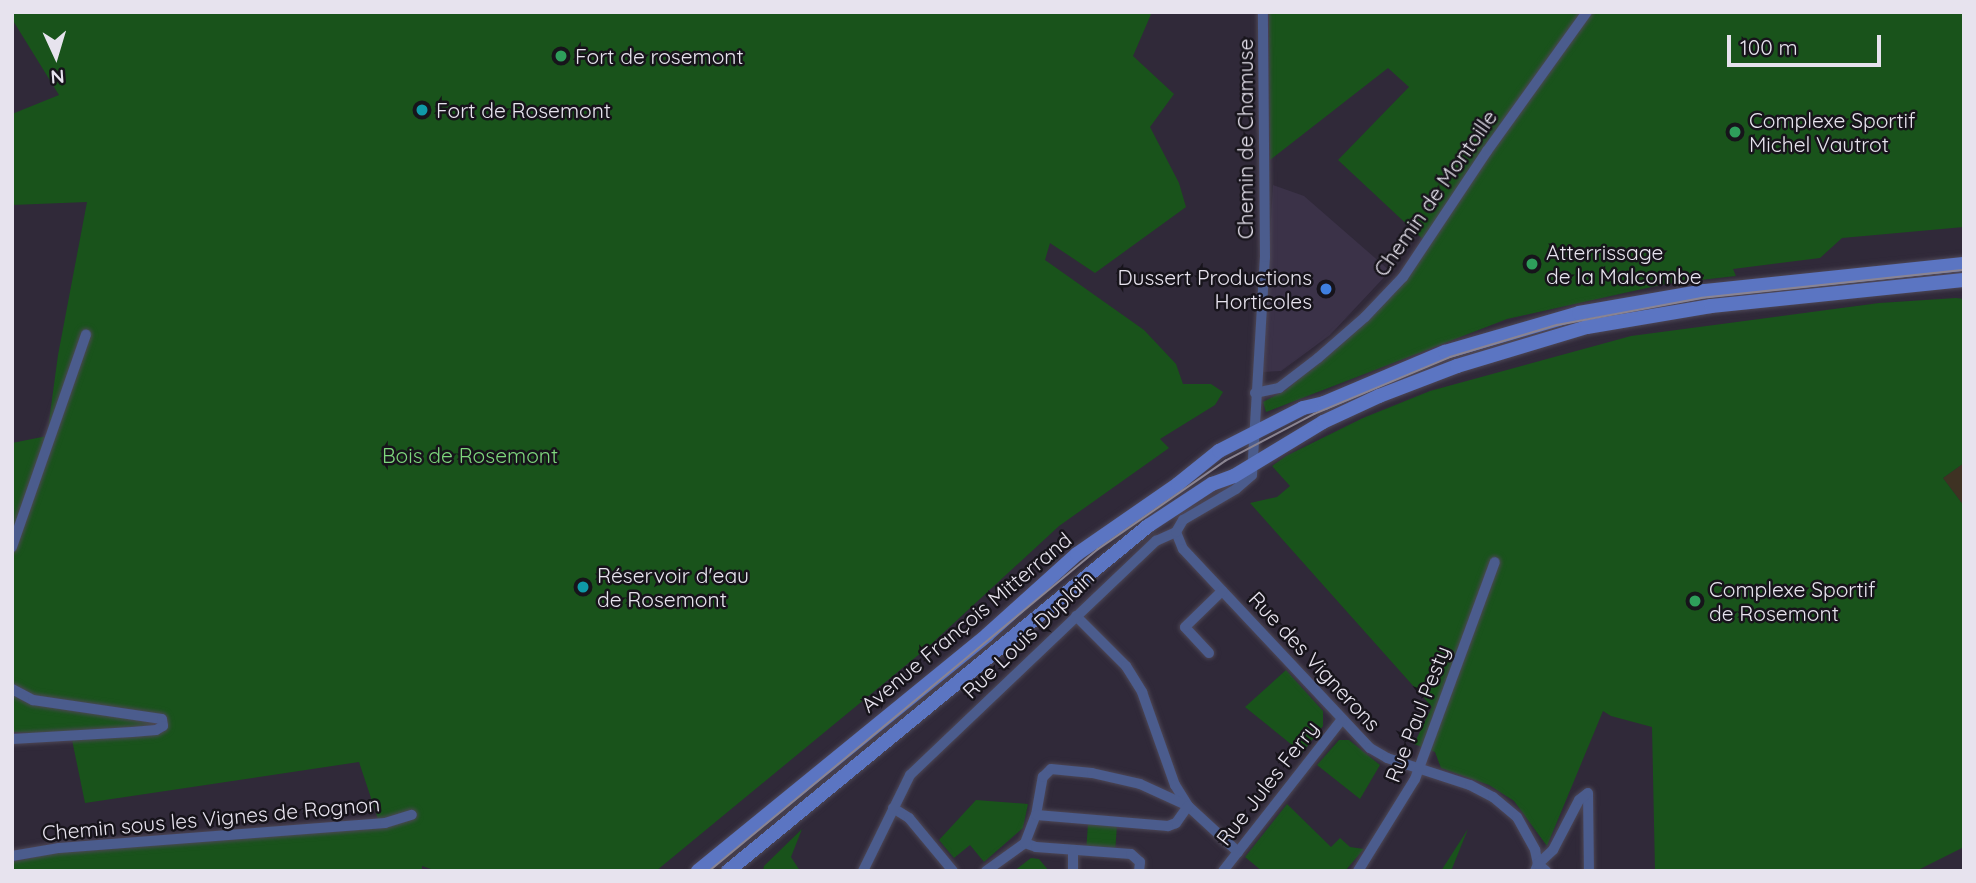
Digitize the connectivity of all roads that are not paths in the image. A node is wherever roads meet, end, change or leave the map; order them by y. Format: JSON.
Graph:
{"nodes":[{"id":1,"x":1263,"y":12,"type":"edge"},
{"id":2,"x":1587,"y":12,"type":"edge"},
{"id":3,"x":1964,"y":264,"type":"edge"},
{"id":4,"x":1964,"y":280,"type":"edge"},
{"id":5,"x":86,"y":335,"type":"dead end"},
{"id":6,"x":1255,"y":393,"type":"junction"},
{"id":7,"x":1255,"y":432,"type":"junction"},
{"id":8,"x":1255,"y":461,"type":"junction"},
{"id":9,"x":1176,"y":532,"type":"junction"},
{"id":10,"x":12,"y":547,"type":"edge"},
{"id":11,"x":1495,"y":562,"type":"dead end"},
{"id":12,"x":1222,"y":591,"type":"junction"},
{"id":13,"x":1076,"y":615,"type":"junction"},
{"id":14,"x":1209,"y":653,"type":"dead end"},
{"id":15,"x":12,"y":689,"type":"edge"},
{"id":16,"x":1342,"y":719,"type":"junction"},
{"id":17,"x":12,"y":739,"type":"edge"},
{"id":18,"x":1420,"y":769,"type":"junction"},
{"id":19,"x":1188,"y":806,"type":"junction"},
{"id":20,"x":893,"y":808,"type":"junction"},
{"id":21,"x":412,"y":816,"type":"dead end"},
{"id":22,"x":1036,"y":816,"type":"junction"},
{"id":23,"x":1025,"y":843,"type":"junction"},
{"id":24,"x":1073,"y":850,"type":"junction"},
{"id":25,"x":1238,"y":852,"type":"junction"},
{"id":26,"x":12,"y":856,"type":"edge"},
{"id":27,"x":1540,"y":868,"type":"edge"},
{"id":28,"x":698,"y":871,"type":"edge"},
{"id":29,"x":728,"y":871,"type":"edge"},
{"id":30,"x":863,"y":871,"type":"edge"},
{"id":31,"x":953,"y":871,"type":"edge"},
{"id":32,"x":986,"y":871,"type":"edge"},
{"id":33,"x":1073,"y":871,"type":"edge"},
{"id":34,"x":1139,"y":871,"type":"edge"},
{"id":35,"x":1223,"y":871,"type":"edge"},
{"id":36,"x":1358,"y":871,"type":"edge"},
{"id":37,"x":1589,"y":871,"type":"edge"}],
"edges":[{"from":1,"to":6,"type":"street","name":"Chemin de Chamuse"},
{"from":2,"to":6,"type":"street","name":"Chemin de Montoille"},
{"from":3,"to":7,"type":"main road","name":"Avenue François Mitterrand"},
{"from":4,"to":8,"type":"main road","name":"Avenue François Mitterrand"},
{"from":5,"to":10,"type":"street"},
{"from":6,"to":7,"type":"street","name":"Chemin de Chamuse"},
{"from":7,"to":8,"type":"street","name":"Chemin de Chamuse"},
{"from":7,"to":28,"type":"main road","name":"Avenue François Mitterrand"},
{"from":8,"to":9,"type":"street","name":"Rue Louis Duplain"},
{"from":8,"to":29,"type":"main road","name":"Avenue François Mitterrand"},
{"from":9,"to":12,"type":"street","name":"Rue des Vignerons"},
{"from":9,"to":13,"type":"street","name":"Rue Louis Duplain"},
{"from":11,"to":18,"type":"street","name":"Rue Paul Pesty"},
{"from":12,"to":14,"type":"street","name":"Rue des Vignerons"},
{"from":12,"to":16,"type":"street","name":"Rue des Vignerons"},
{"from":13,"to":19,"type":"street"},
{"from":13,"to":20,"type":"street","name":"Rue Louis Duplain"},
{"from":15,"to":17,"type":"street"},
{"from":16,"to":18,"type":"street","name":"Rue des Vignerons"},
{"from":16,"to":25,"type":"street","name":"Rue Jules Ferry"},
{"from":18,"to":27,"type":"street","name":"Rue des Vignerons"},
{"from":18,"to":36,"type":"street","name":"Rue Paul Pesty"},
{"from":19,"to":22,"type":"street"},
{"from":19,"to":22,"type":"street"},
{"from":19,"to":25,"type":"street"},
{"from":20,"to":30,"type":"street","name":"Rue Louis Duplain"},
{"from":20,"to":31,"type":"street"},
{"from":21,"to":26,"type":"street","name":"Chemin sous les Vignes de Rognon"},
{"from":22,"to":23,"type":"street"},
{"from":23,"to":24,"type":"street"},
{"from":23,"to":32,"type":"street"},
{"from":24,"to":33,"type":"street"},
{"from":24,"to":34,"type":"street"},
{"from":25,"to":35,"type":"street","name":"Rue Jules Ferry"},
{"from":27,"to":37,"type":"street"}]}
